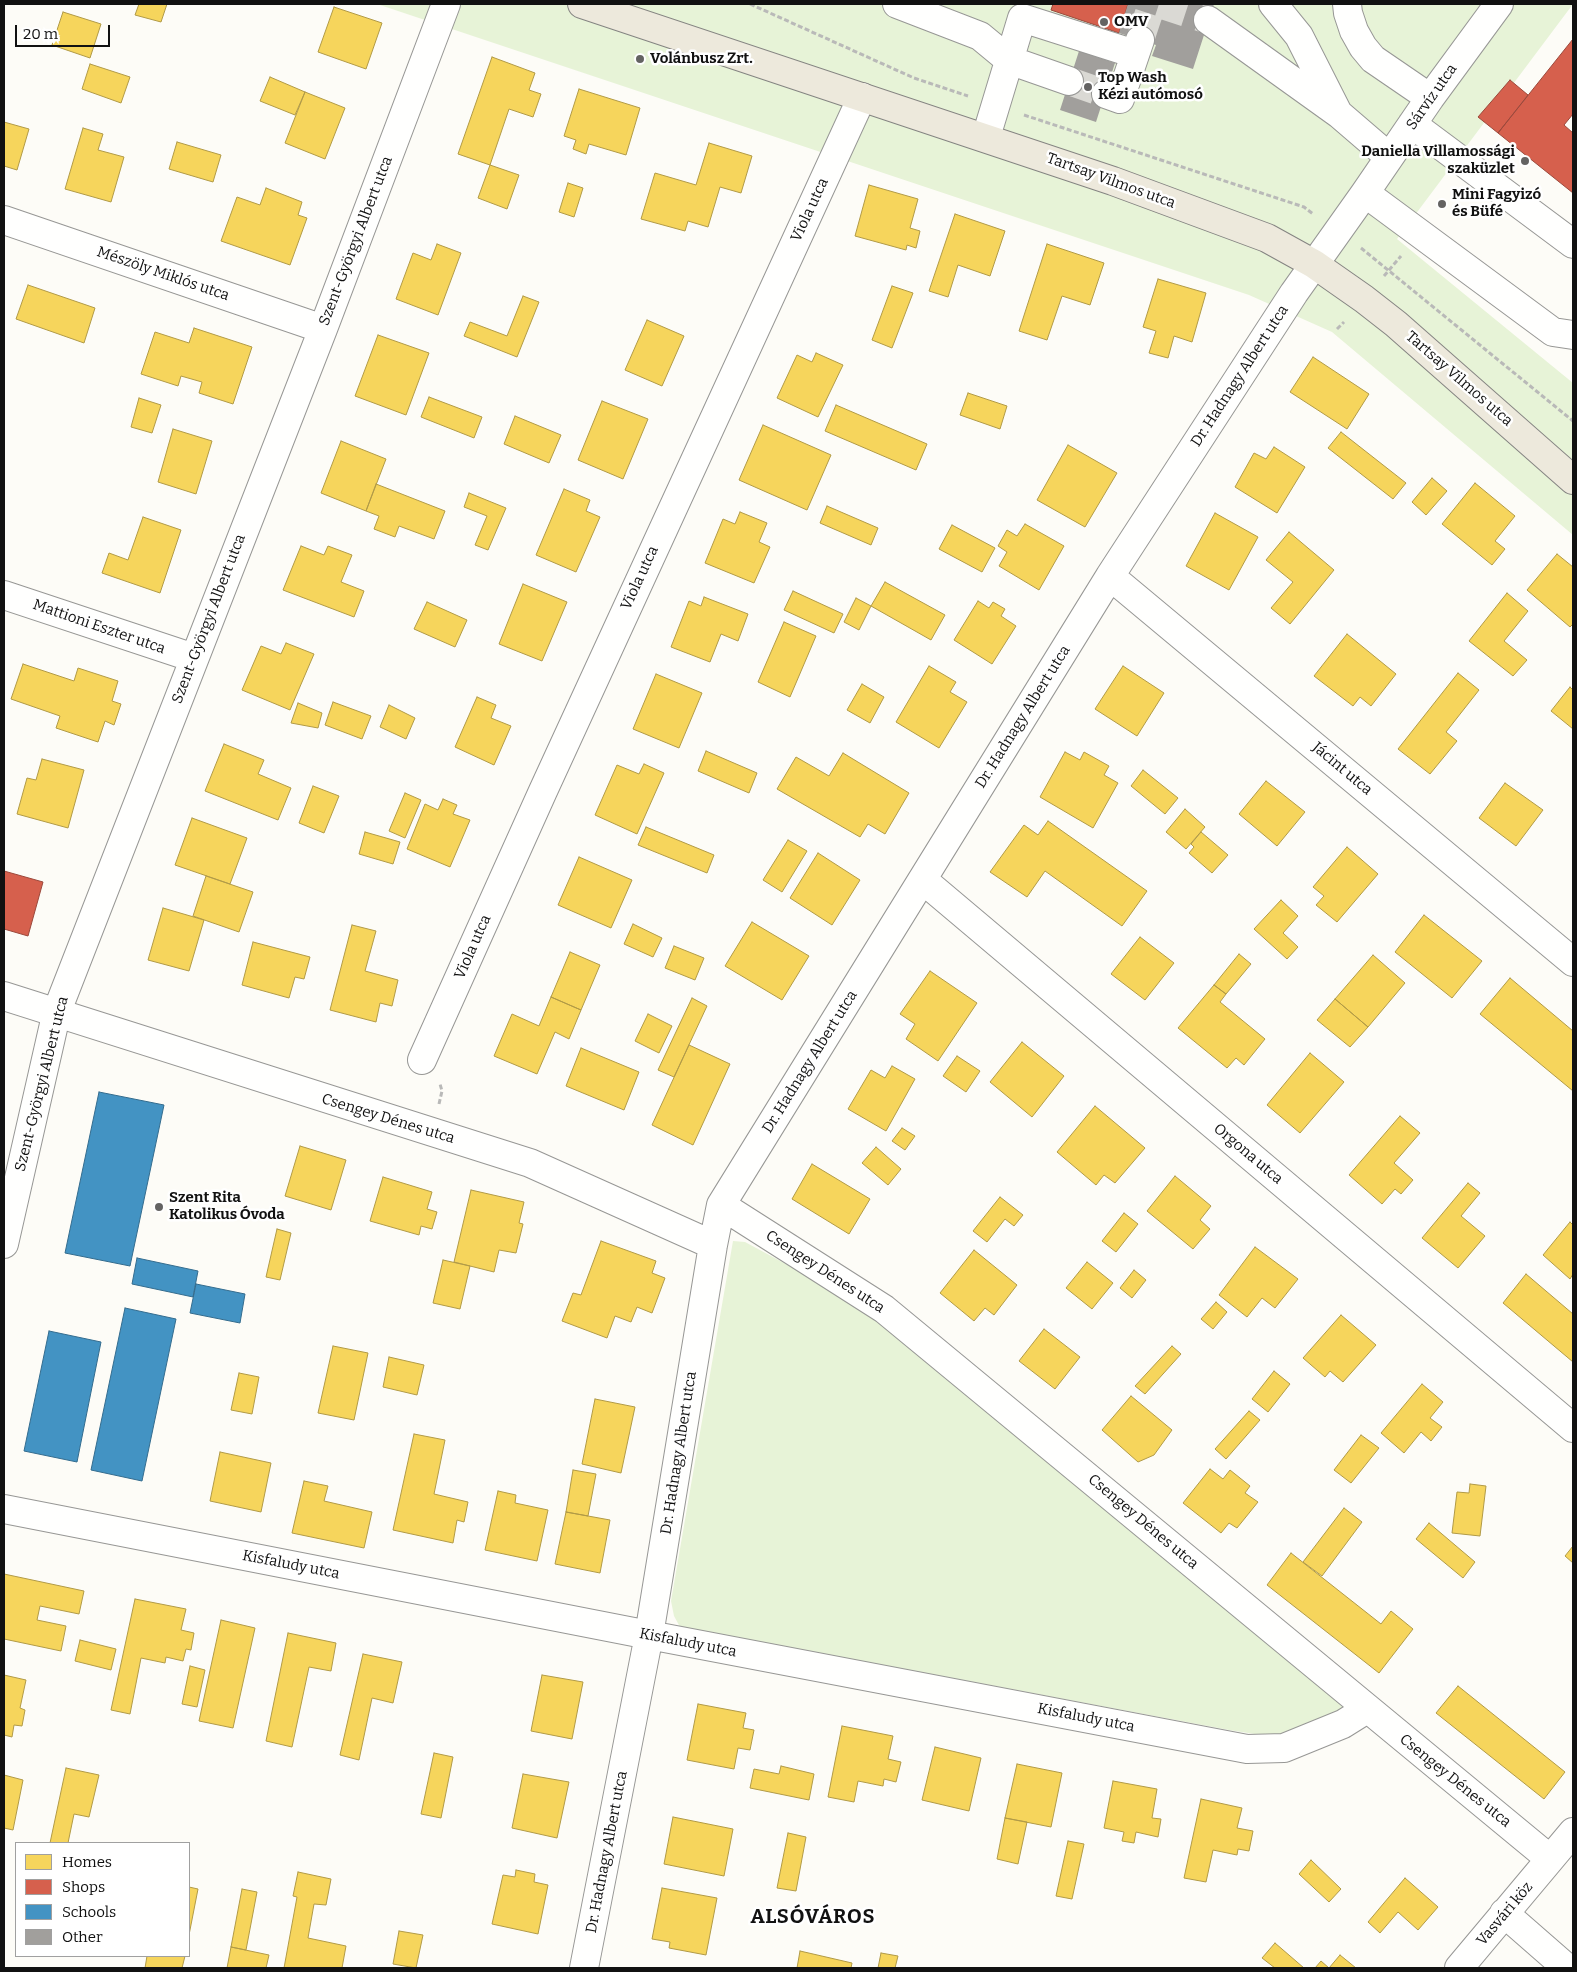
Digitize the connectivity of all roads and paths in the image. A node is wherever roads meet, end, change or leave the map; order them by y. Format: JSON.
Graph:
{"nodes":[{"id":1,"x":446,"y":4,"type":"edge"},
{"id":2,"x":582,"y":4,"type":"edge"},
{"id":3,"x":896,"y":4,"type":"edge"},
{"id":4,"x":1273,"y":4,"type":"edge"},
{"id":5,"x":1347,"y":4,"type":"edge"},
{"id":6,"x":1499,"y":4,"type":"edge"},
{"id":7,"x":1024,"y":11,"type":"edge"},
{"id":8,"x":1208,"y":20,"type":"tunnel mouth"},
{"id":9,"x":1009,"y":60,"type":"junction"},
{"id":10,"x":1069,"y":80,"type":"tunnel mouth"},
{"id":11,"x":1106,"y":94,"type":"tunnel mouth"},
{"id":12,"x":862,"y":97,"type":"junction"},
{"id":13,"x":1430,"y":98,"type":"junction"},
{"id":14,"x":1339,"y":114,"type":"junction"},
{"id":15,"x":1412,"y":124,"type":"junction"},
{"id":16,"x":986,"y":137,"type":"junction"},
{"id":17,"x":1389,"y":157,"type":"junction"},
{"id":18,"x":1365,"y":193,"type":"junction"},
{"id":19,"x":4,"y":220,"type":"edge"},
{"id":20,"x":1573,"y":244,"type":"edge"},
{"id":21,"x":1314,"y":264,"type":"junction"},
{"id":22,"x":323,"y":329,"type":"junction"},
{"id":23,"x":1566,"y":339,"type":"edge"},
{"id":24,"x":1573,"y":480,"type":"edge"},
{"id":25,"x":1110,"y":576,"type":"junction"},
{"id":26,"x":4,"y":595,"type":"edge"},
{"id":27,"x":194,"y":658,"type":"junction"},
{"id":28,"x":922,"y":880,"type":"junction"},
{"id":29,"x":1573,"y":962,"type":"edge"},
{"id":30,"x":4,"y":996,"type":"edge"},
{"id":31,"x":57,"y":1011,"type":"junction"},
{"id":32,"x":424,"y":1056,"type":"joint"},
{"id":33,"x":430,"y":1132,"type":"junction"},
{"id":34,"x":721,"y":1205,"type":"junction"},
{"id":35,"x":4,"y":1244,"type":"edge"},
{"id":36,"x":713,"y":1245,"type":"junction"},
{"id":37,"x":1573,"y":1428,"type":"edge"},
{"id":38,"x":4,"y":1509,"type":"edge"},
{"id":39,"x":649,"y":1635,"type":"junction"},
{"id":40,"x":1367,"y":1709,"type":"junction"},
{"id":41,"x":1573,"y":1832,"type":"edge"},
{"id":42,"x":1550,"y":1859,"type":"junction"},
{"id":43,"x":1504,"y":1913,"type":"junction"},
{"id":44,"x":584,"y":1968,"type":"edge"},
{"id":45,"x":1460,"y":1968,"type":"edge"},
{"id":46,"x":1566,"y":1968,"type":"edge"}],
"edges":[{"from":1,"to":22,"type":"street","name":"Szent-Györgyi Albert utca"},
{"from":2,"to":12,"type":"main road","name":"Tartsay Vilmos utca"},
{"from":3,"to":9,"type":"street"},
{"from":4,"to":14,"type":"street"},
{"from":5,"to":13,"type":"street"},
{"from":6,"to":13,"type":"street","name":"Sárvíz utca"},
{"from":7,"to":9,"type":"street"},
{"from":7,"to":11,"type":"street"},
{"from":8,"to":14,"type":"street"},
{"from":9,"to":10,"type":"street"},
{"from":9,"to":16,"type":"street"},
{"from":12,"to":16,"type":"main road","name":"Tartsay Vilmos utca"},
{"from":12,"to":32,"type":"street","name":"Viola utca"},
{"from":13,"to":15,"type":"street","name":"Sárvíz utca"},
{"from":14,"to":17,"type":"street"},
{"from":15,"to":17,"type":"street","name":"Sárvíz utca"},
{"from":15,"to":20,"type":"street"},
{"from":16,"to":21,"type":"main road","name":"Tartsay Vilmos utca"},
{"from":17,"to":18,"type":"street","name":"Sárvíz utca"},
{"from":18,"to":21,"type":"street","name":"Sárvíz utca"},
{"from":18,"to":23,"type":"street"},
{"from":19,"to":22,"type":"street","name":"Mészöly Miklós utca"},
{"from":21,"to":24,"type":"main road","name":"Tartsay Vilmos utca"},
{"from":21,"to":25,"type":"street","name":"Dr. Hadnagy Albert utca"},
{"from":22,"to":27,"type":"street","name":"Szent-Györgyi Albert utca"},
{"from":25,"to":28,"type":"street","name":"Dr. Hadnagy Albert utca"},
{"from":25,"to":29,"type":"street","name":"Jácint utca"},
{"from":26,"to":27,"type":"street","name":"Mattioni Eszter utca"},
{"from":27,"to":31,"type":"street","name":"Szent-Györgyi Albert utca"},
{"from":28,"to":34,"type":"street","name":"Dr. Hadnagy Albert utca"},
{"from":28,"to":37,"type":"street","name":"Orgona utca"},
{"from":30,"to":31,"type":"street","name":"Csengey Dénes utca"},
{"from":31,"to":33,"type":"street","name":"Csengey Dénes utca"},
{"from":31,"to":35,"type":"street","name":"Szent-Györgyi Albert utca"},
{"from":32,"to":33,"type":"path"},
{"from":33,"to":36,"type":"street","name":"Csengey Dénes utca"},
{"from":34,"to":36,"type":"street","name":"Dr. Hadnagy Albert utca"},
{"from":34,"to":40,"type":"street","name":"Csengey Dénes utca"},
{"from":36,"to":39,"type":"street","name":"Dr. Hadnagy Albert utca"},
{"from":38,"to":39,"type":"street","name":"Kisfaludy utca"},
{"from":39,"to":40,"type":"street","name":"Kisfaludy utca"},
{"from":39,"to":44,"type":"street","name":"Dr. Hadnagy Albert utca"},
{"from":40,"to":42,"type":"street","name":"Csengey Dénes utca"},
{"from":41,"to":42,"type":"street","name":"Vasvári köz"},
{"from":42,"to":43,"type":"street","name":"Vasvári köz"},
{"from":43,"to":45,"type":"street","name":"Vasvári köz"},
{"from":43,"to":46,"type":"street"}]}
